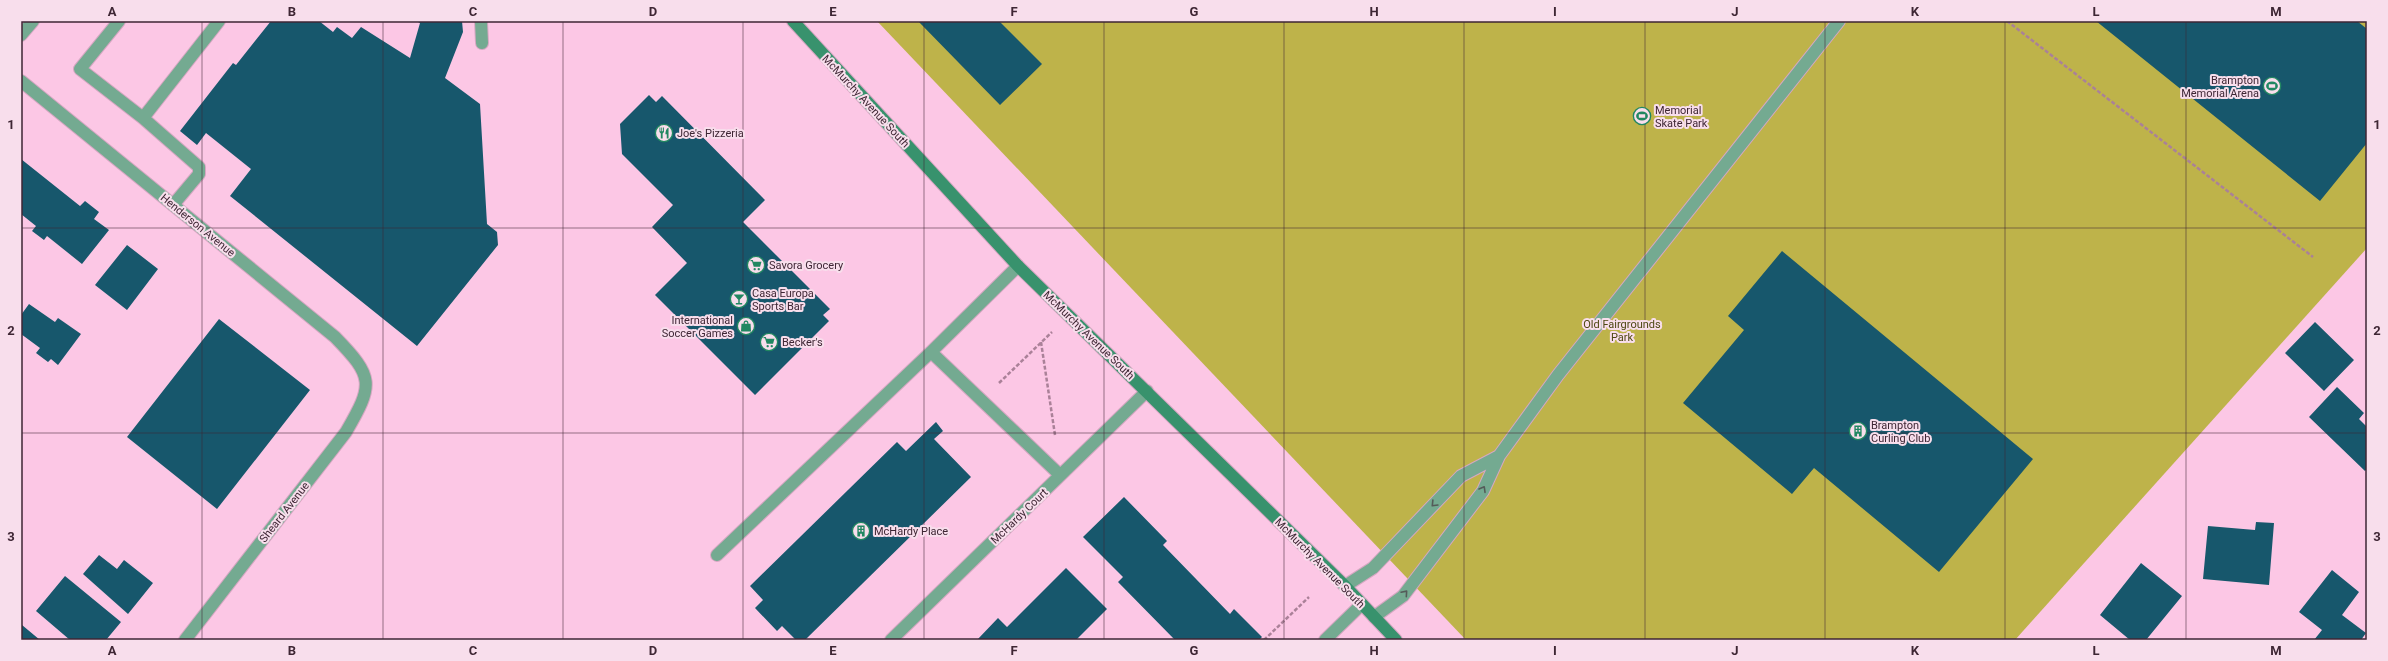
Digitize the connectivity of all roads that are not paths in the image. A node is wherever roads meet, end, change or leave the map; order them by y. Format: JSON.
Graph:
{"nodes":[{"id":1,"x":33,"y":21,"type":"edge"},
{"id":2,"x":119,"y":21,"type":"edge"},
{"id":3,"x":219,"y":21,"type":"edge"},
{"id":4,"x":481,"y":21,"type":"edge"},
{"id":5,"x":793,"y":21,"type":"edge"},
{"id":6,"x":1839,"y":21,"type":"edge"},
{"id":7,"x":21,"y":35,"type":"edge"},
{"id":8,"x":482,"y":44,"type":"dead end"},
{"id":9,"x":21,"y":81,"type":"edge"},
{"id":10,"x":143,"y":118,"type":"junction"},
{"id":11,"x":173,"y":205,"type":"junction"},
{"id":12,"x":1018,"y":266,"type":"junction"},
{"id":13,"x":932,"y":352,"type":"junction"},
{"id":14,"x":366,"y":376,"type":"joint"},
{"id":15,"x":1147,"y":391,"type":"junction"},
{"id":16,"x":1499,"y":456,"type":"junction"},
{"id":17,"x":1060,"y":475,"type":"junction"},
{"id":18,"x":717,"y":555,"type":"dead end"},
{"id":19,"x":1344,"y":586,"type":"junction"},
{"id":20,"x":1362,"y":604,"type":"junction"},
{"id":21,"x":1374,"y":617,"type":"junction"},
{"id":22,"x":185,"y":640,"type":"edge"},
{"id":23,"x":891,"y":640,"type":"edge"},
{"id":24,"x":1325,"y":640,"type":"edge"},
{"id":25,"x":1396,"y":640,"type":"edge"}],
"edges":[{"from":1,"to":7,"type":"street"},
{"from":2,"to":10,"type":"street"},
{"from":3,"to":10,"type":"street"},
{"from":4,"to":8,"type":"street"},
{"from":5,"to":12,"type":"street","name":"McMurchy Avenue South"},
{"from":6,"to":16,"type":"street"},
{"from":9,"to":11,"type":"street","name":"Henderson Avenue"},
{"from":10,"to":11,"type":"street"},
{"from":11,"to":14,"type":"street","name":"Henderson Avenue"},
{"from":12,"to":13,"type":"street"},
{"from":12,"to":15,"type":"street","name":"McMurchy Avenue South"},
{"from":13,"to":17,"type":"street"},
{"from":13,"to":18,"type":"street"},
{"from":14,"to":22,"type":"street","name":"Sheard Avenue"},
{"from":15,"to":17,"type":"street","name":"McHardy Court"},
{"from":15,"to":19,"type":"street","name":"McMurchy Avenue South"},
{"from":16,"to":19,"type":"street","one_way":true},
{"from":21,"to":16,"type":"street","one_way":true},
{"from":17,"to":23,"type":"street","name":"McHardy Court"},
{"from":19,"to":20,"type":"street","name":"McMurchy Avenue South"},
{"from":20,"to":21,"type":"street","name":"McMurchy Avenue South"},
{"from":20,"to":24,"type":"street"},
{"from":21,"to":25,"type":"street","name":"McMurchy Avenue South"}]}
